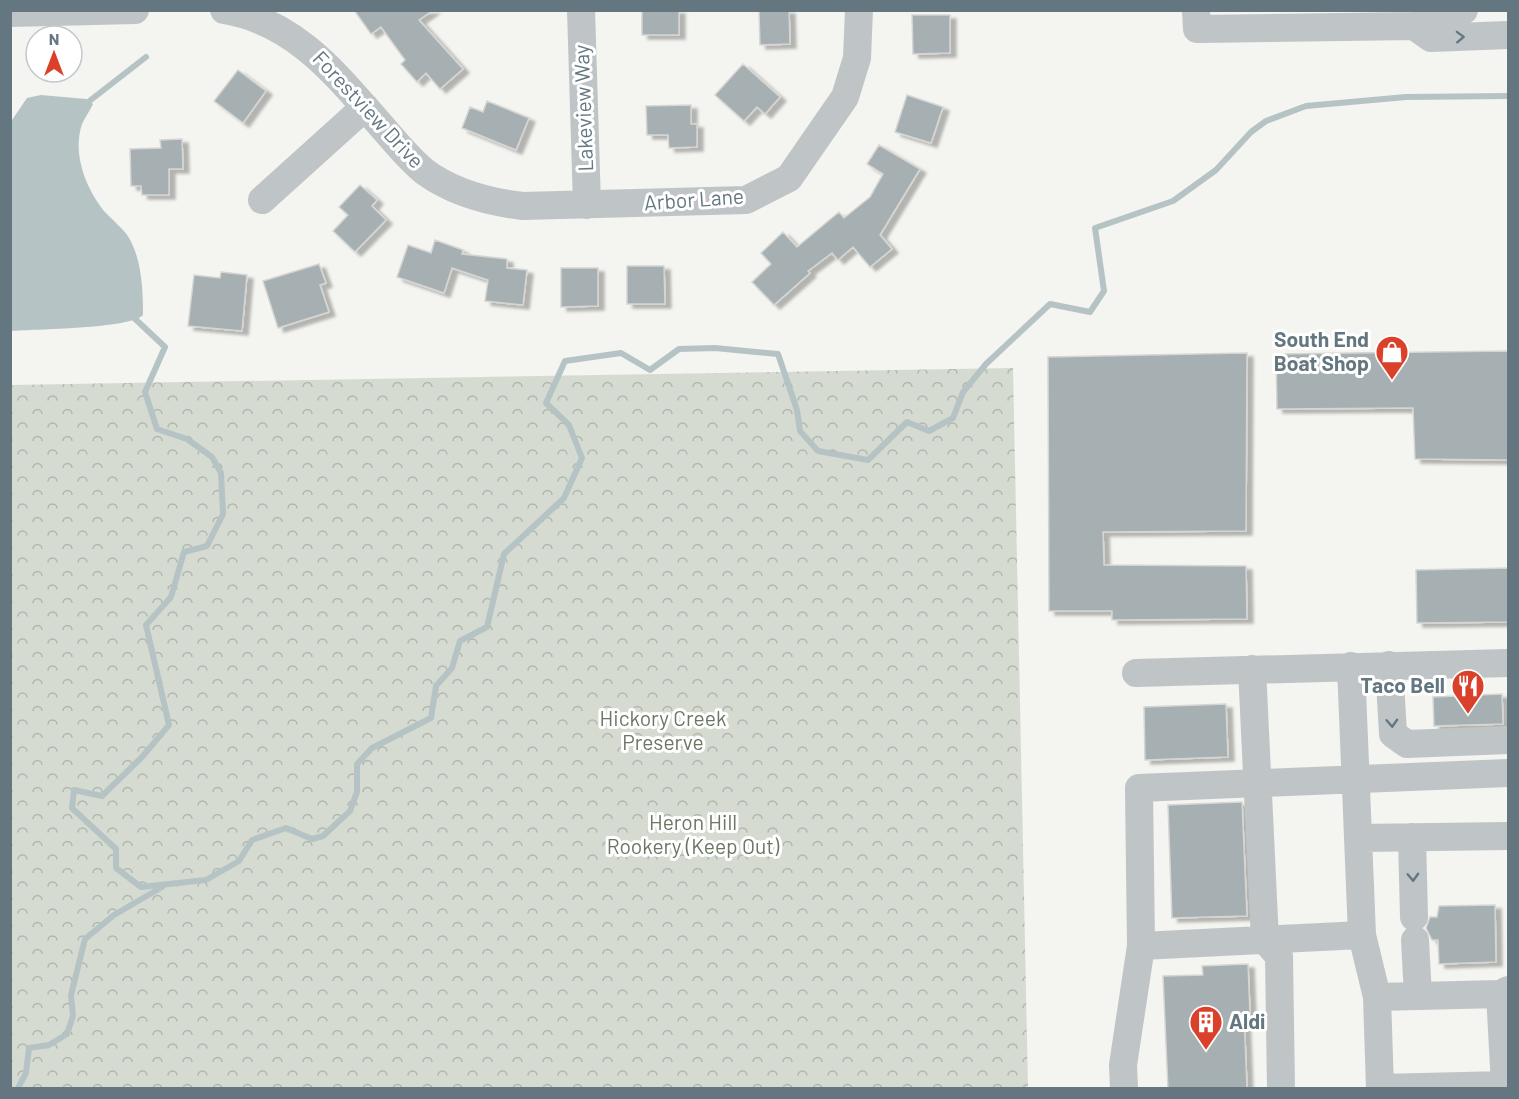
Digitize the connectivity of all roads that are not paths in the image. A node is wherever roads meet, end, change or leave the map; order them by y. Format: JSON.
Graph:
{"nodes":[{"id":1,"x":135,"y":10,"type":"edge"},
{"id":2,"x":224,"y":10,"type":"edge"},
{"id":3,"x":581,"y":10,"type":"edge"},
{"id":4,"x":859,"y":10,"type":"edge"},
{"id":5,"x":1196,"y":10,"type":"edge"},
{"id":6,"x":1464,"y":10,"type":"edge"},
{"id":7,"x":10,"y":13,"type":"edge"},
{"id":8,"x":1414,"y":18,"type":"edge"},
{"id":9,"x":1291,"y":19,"type":"edge"},
{"id":10,"x":1254,"y":20,"type":"edge"},
{"id":11,"x":1509,"y":35,"type":"edge"},
{"id":12,"x":365,"y":107,"type":"junction"},
{"id":13,"x":262,"y":200,"type":"dead end"},
{"id":14,"x":587,"y":205,"type":"junction"},
{"id":15,"x":1509,"y":663,"type":"edge"},
{"id":16,"x":1389,"y":665,"type":"junction"},
{"id":17,"x":1351,"y":666,"type":"junction"},
{"id":18,"x":1252,"y":669,"type":"junction"},
{"id":19,"x":1136,"y":673,"type":"dead end"},
{"id":20,"x":1509,"y":740,"type":"edge"},
{"id":21,"x":1509,"y":773,"type":"edge"},
{"id":22,"x":1356,"y":780,"type":"junction"},
{"id":23,"x":1257,"y":784,"type":"junction"},
{"id":24,"x":1509,"y":836,"type":"edge"},
{"id":25,"x":1412,"y":837,"type":"junction"},
{"id":26,"x":1359,"y":838,"type":"junction"},
{"id":27,"x":1362,"y":935,"type":"junction"},
{"id":28,"x":1265,"y":940,"type":"junction"},
{"id":29,"x":1141,"y":946,"type":"junction"},
{"id":30,"x":1504,"y":992,"type":"edge"},
{"id":31,"x":1418,"y":996,"type":"junction"},
{"id":32,"x":1377,"y":997,"type":"junction"},
{"id":33,"x":1380,"y":1088,"type":"edge"},
{"id":34,"x":1124,"y":1089,"type":"edge"},
{"id":35,"x":1281,"y":1089,"type":"edge"}],
"edges":[{"from":1,"to":7,"type":"street"},
{"from":2,"to":12,"type":"street","name":"Forestview Drive"},
{"from":3,"to":14,"type":"street","name":"Lakeview Way"},
{"from":4,"to":14,"type":"street","name":"Arbor Lane"},
{"from":5,"to":10,"type":"street"},
{"from":6,"to":8,"type":"street"},
{"from":8,"to":9,"type":"street"},
{"from":8,"to":11,"type":"street","one_way":true},
{"from":9,"to":10,"type":"street"},
{"from":12,"to":13,"type":"street"},
{"from":12,"to":14,"type":"street","name":"Forestview Drive"},
{"from":15,"to":16,"type":"street"},
{"from":16,"to":17,"type":"street"},
{"from":16,"to":20,"type":"street","one_way":true},
{"from":17,"to":18,"type":"street"},
{"from":17,"to":22,"type":"street"},
{"from":18,"to":19,"type":"street"},
{"from":18,"to":23,"type":"street"},
{"from":21,"to":22,"type":"street"},
{"from":22,"to":23,"type":"street"},
{"from":22,"to":26,"type":"street"},
{"from":23,"to":28,"type":"street"},
{"from":23,"to":29,"type":"street"},
{"from":24,"to":25,"type":"street"},
{"from":25,"to":26,"type":"street"},
{"from":25,"to":31,"type":"street","one_way":true},
{"from":26,"to":27,"type":"street"},
{"from":27,"to":28,"type":"street"},
{"from":27,"to":32,"type":"street"},
{"from":28,"to":29,"type":"street"},
{"from":28,"to":35,"type":"street"},
{"from":29,"to":34,"type":"street"},
{"from":30,"to":31,"type":"street"},
{"from":30,"to":33,"type":"street"},
{"from":31,"to":32,"type":"street"},
{"from":32,"to":33,"type":"street"}]}
